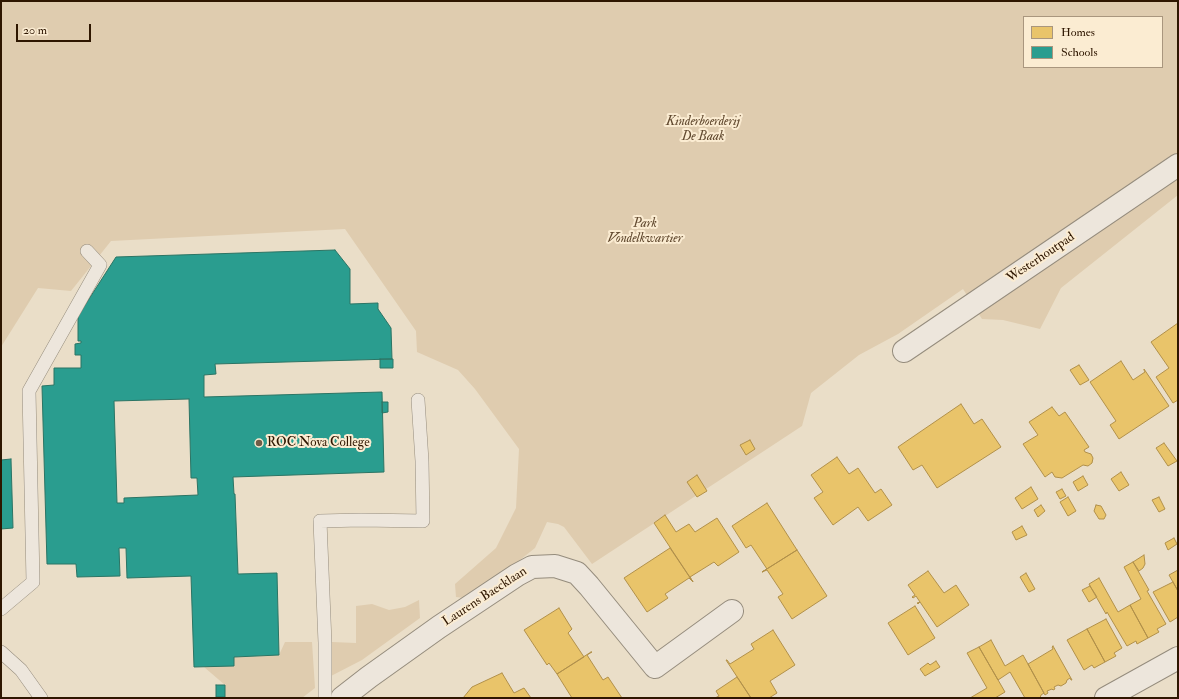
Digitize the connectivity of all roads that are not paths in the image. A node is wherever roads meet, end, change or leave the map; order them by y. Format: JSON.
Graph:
{"nodes":[{"id":1,"x":1178,"y":165,"type":"edge"},
{"id":2,"x":87,"y":251,"type":"dead end"},
{"id":3,"x":904,"y":351,"type":"dead end"},
{"id":4,"x":418,"y":400,"type":"dead end"},
{"id":5,"x":1,"y":609,"type":"edge"},
{"id":6,"x":732,"y":611,"type":"dead end"},
{"id":7,"x":1,"y":652,"type":"edge"},
{"id":8,"x":1178,"y":658,"type":"edge"},
{"id":9,"x":41,"y":698,"type":"edge"},
{"id":10,"x":325,"y":698,"type":"edge"},
{"id":11,"x":342,"y":698,"type":"edge"},
{"id":12,"x":1106,"y":698,"type":"edge"}],
"edges":[{"from":1,"to":3,"type":"street","name":"Westerhoutpad"},
{"from":2,"to":5,"type":"lane"},
{"from":4,"to":10,"type":"lane"},
{"from":6,"to":11,"type":"street","name":"Laurens Baecklaan"},
{"from":7,"to":9,"type":"lane"},
{"from":8,"to":12,"type":"street"}]}
